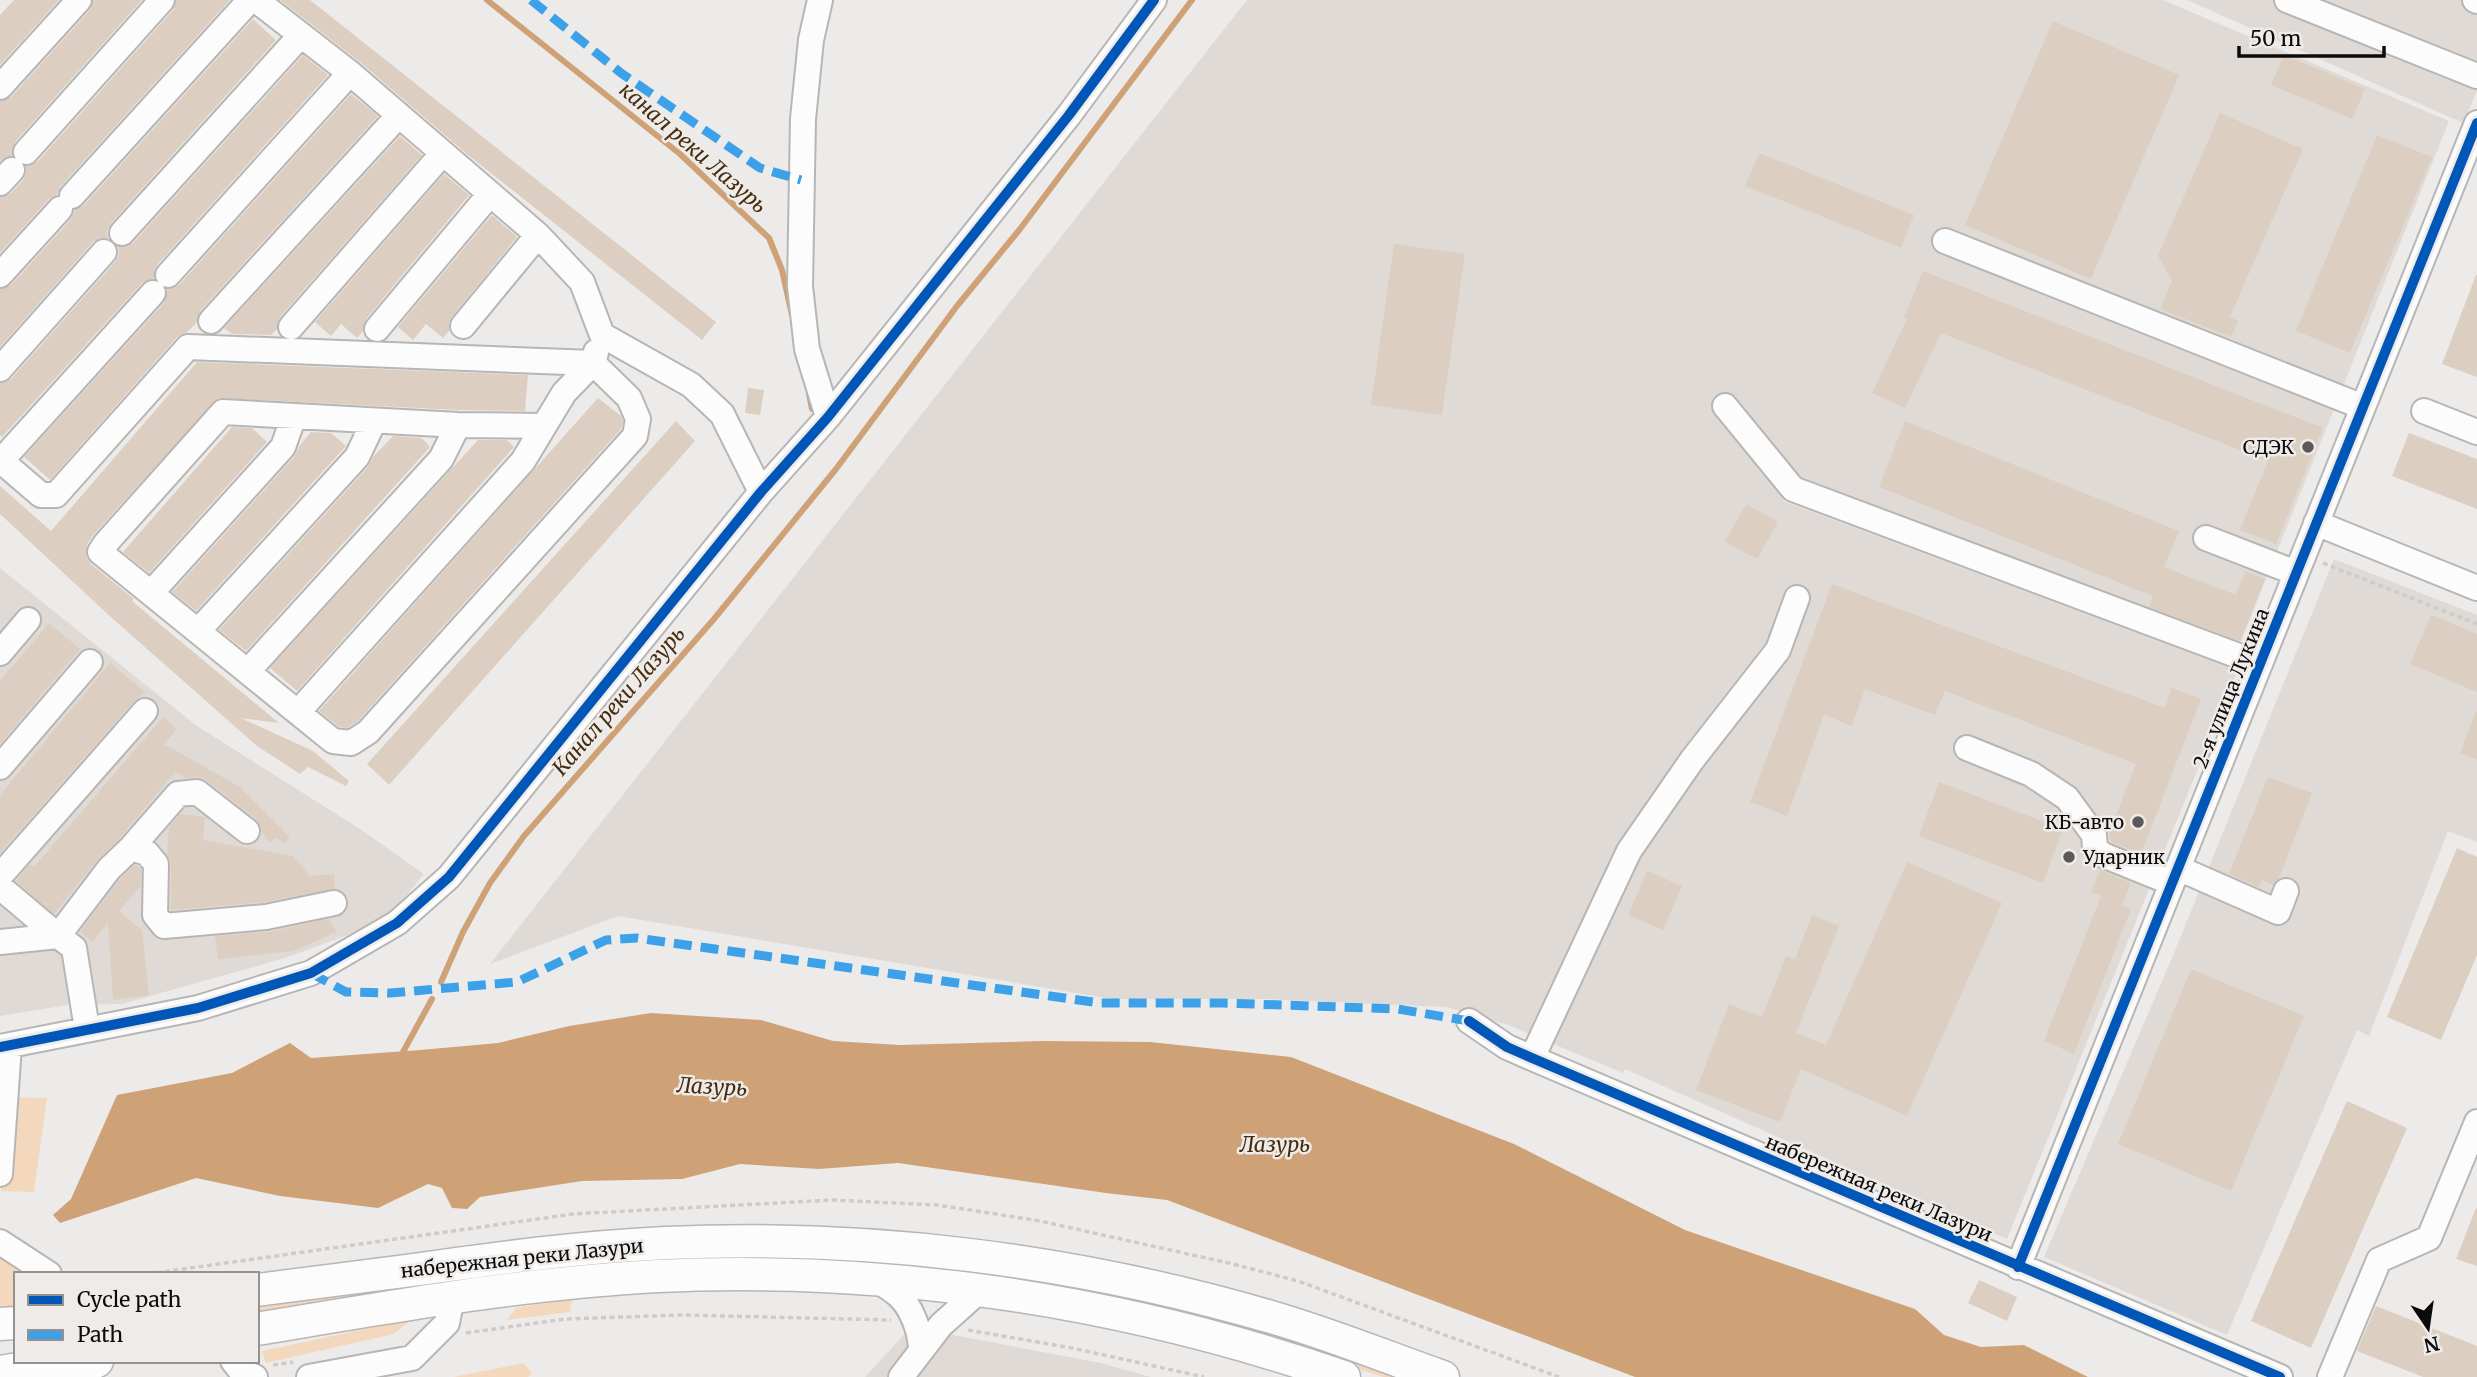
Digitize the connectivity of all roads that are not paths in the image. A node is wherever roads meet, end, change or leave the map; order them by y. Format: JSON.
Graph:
{"nodes":[{"id":1,"x":79,"y":0,"type":"edge"},
{"id":2,"x":162,"y":0,"type":"edge"},
{"id":3,"x":250,"y":0,"type":"edge"},
{"id":4,"x":256,"y":0,"type":"edge"},
{"id":5,"x":820,"y":0,"type":"edge"},
{"id":6,"x":1154,"y":0,"type":"edge"},
{"id":7,"x":2287,"y":0,"type":"edge"},
{"id":8,"x":302,"y":35,"type":"junction"},
{"id":9,"x":350,"y":73,"type":"junction"},
{"id":10,"x":2477,"y":76,"type":"edge"},
{"id":11,"x":0,"y":87,"type":"edge"},
{"id":12,"x":399,"y":115,"type":"junction"},
{"id":13,"x":2477,"y":123,"type":"edge"},
{"id":14,"x":443,"y":153,"type":"junction"},
{"id":15,"x":13,"y":168,"type":"edge"},
{"id":16,"x":490,"y":194,"type":"junction"},
{"id":17,"x":122,"y":233,"type":"dead end"},
{"id":18,"x":538,"y":235,"type":"junction"},
{"id":19,"x":1945,"y":241,"type":"dead end"},
{"id":20,"x":104,"y":252,"type":"dead end"},
{"id":21,"x":0,"y":275,"type":"edge"},
{"id":22,"x":211,"y":321,"type":"dead end"},
{"id":23,"x":463,"y":326,"type":"dead end"},
{"id":24,"x":292,"y":327,"type":"dead end"},
{"id":25,"x":377,"y":329,"type":"dead end"},
{"id":26,"x":602,"y":335,"type":"junction"},
{"id":27,"x":593,"y":363,"type":"junction"},
{"id":28,"x":0,"y":369,"type":"edge"},
{"id":29,"x":1725,"y":406,"type":"dead end"},
{"id":30,"x":2363,"y":407,"type":"junction"},
{"id":31,"x":2424,"y":411,"type":"dead end"},
{"id":32,"x":294,"y":416,"type":"junction"},
{"id":33,"x":828,"y":417,"type":"junction"},
{"id":34,"x":374,"y":421,"type":"junction"},
{"id":35,"x":458,"y":425,"type":"junction"},
{"id":36,"x":544,"y":426,"type":"junction"},
{"id":37,"x":2477,"y":432,"type":"edge"},
{"id":38,"x":1,"y":460,"type":"edge"},
{"id":39,"x":761,"y":492,"type":"junction"},
{"id":40,"x":2316,"y":523,"type":"junction"},
{"id":41,"x":2206,"y":538,"type":"dead end"},
{"id":42,"x":2300,"y":564,"type":"junction"},
{"id":43,"x":2477,"y":588,"type":"edge"},
{"id":44,"x":151,"y":593,"type":"junction"},
{"id":45,"x":1797,"y":598,"type":"dead end"},
{"id":46,"x":28,"y":620,"type":"dead end"},
{"id":47,"x":198,"y":631,"type":"junction"},
{"id":48,"x":0,"y":653,"type":"edge"},
{"id":49,"x":90,"y":662,"type":"dead end"},
{"id":50,"x":2260,"y":664,"type":"junction"},
{"id":51,"x":248,"y":671,"type":"junction"},
{"id":52,"x":145,"y":711,"type":"dead end"},
{"id":53,"x":298,"y":712,"type":"junction"},
{"id":54,"x":1967,"y":748,"type":"dead end"},
{"id":55,"x":0,"y":767,"type":"edge"},
{"id":56,"x":247,"y":831,"type":"dead end"},
{"id":57,"x":131,"y":848,"type":"junction"},
{"id":58,"x":2175,"y":875,"type":"junction"},
{"id":59,"x":0,"y":876,"type":"edge"},
{"id":60,"x":0,"y":887,"type":"edge"},
{"id":61,"x":2286,"y":891,"type":"dead end"},
{"id":62,"x":334,"y":904,"type":"dead end"},
{"id":63,"x":58,"y":936,"type":"junction"},
{"id":64,"x":0,"y":942,"type":"edge"},
{"id":65,"x":1469,"y":1021,"type":"dead end"},
{"id":66,"x":87,"y":1029,"type":"junction"},
{"id":67,"x":4,"y":1046,"type":"edge"},
{"id":68,"x":1532,"y":1058,"type":"junction"},
{"id":69,"x":3,"y":1088,"type":"edge"},
{"id":70,"x":2477,"y":1122,"type":"edge"},
{"id":71,"x":0,"y":1174,"type":"edge"},
{"id":72,"x":0,"y":1242,"type":"edge"},
{"id":73,"x":467,"y":1262,"type":"junction"},
{"id":74,"x":2018,"y":1266,"type":"junction"},
{"id":75,"x":411,"y":1270,"type":"junction"},
{"id":76,"x":46,"y":1272,"type":"edge"},
{"id":77,"x":875,"y":1279,"type":"junction"},
{"id":78,"x":259,"y":1290,"type":"edge"},
{"id":79,"x":980,"y":1290,"type":"junction"},
{"id":80,"x":462,"y":1296,"type":"junction"},
{"id":81,"x":417,"y":1302,"type":"junction"},
{"id":82,"x":259,"y":1329,"type":"edge"},
{"id":83,"x":53,"y":1363,"type":"edge"},
{"id":84,"x":93,"y":1363,"type":"edge"},
{"id":85,"x":912,"y":1363,"type":"edge"},
{"id":86,"x":307,"y":1368,"type":"edge"},
{"id":87,"x":0,"y":1371,"type":"edge"},
{"id":88,"x":65,"y":1377,"type":"edge"},
{"id":89,"x":1345,"y":1377,"type":"edge"},
{"id":90,"x":1443,"y":1377,"type":"edge"},
{"id":91,"x":2280,"y":1377,"type":"edge"},
{"id":92,"x":2330,"y":1377,"type":"edge"}],
"edges":[{"from":1,"to":11,"type":"street"},
{"from":2,"to":15,"type":"street"},
{"from":3,"to":21,"type":"street"},
{"from":4,"to":8,"type":"street"},
{"from":5,"to":33,"type":"street"},
{"from":6,"to":33,"type":"street"},
{"from":7,"to":10,"type":"street"},
{"from":8,"to":9,"type":"street"},
{"from":8,"to":17,"type":"street"},
{"from":9,"to":12,"type":"street"},
{"from":9,"to":38,"type":"street"},
{"from":12,"to":14,"type":"street"},
{"from":12,"to":22,"type":"street"},
{"from":13,"to":30,"type":"street","name":"2-я улица Лукина"},
{"from":14,"to":16,"type":"street"},
{"from":14,"to":24,"type":"street"},
{"from":16,"to":18,"type":"street"},
{"from":16,"to":25,"type":"street"},
{"from":18,"to":23,"type":"street"},
{"from":18,"to":26,"type":"street"},
{"from":19,"to":30,"type":"street"},
{"from":20,"to":28,"type":"street"},
{"from":26,"to":27,"type":"street"},
{"from":26,"to":39,"type":"street"},
{"from":27,"to":36,"type":"street"},
{"from":27,"to":38,"type":"street"},
{"from":27,"to":53,"type":"street"},
{"from":29,"to":50,"type":"street"},
{"from":30,"to":40,"type":"street","name":"2-я улица Лукина"},
{"from":31,"to":37,"type":"street"},
{"from":32,"to":34,"type":"street"},
{"from":32,"to":44,"type":"street"},
{"from":32,"to":44,"type":"street"},
{"from":33,"to":39,"type":"street"},
{"from":34,"to":35,"type":"street"},
{"from":34,"to":47,"type":"street"},
{"from":35,"to":36,"type":"street"},
{"from":35,"to":51,"type":"street"},
{"from":36,"to":53,"type":"street"},
{"from":39,"to":66,"type":"street"},
{"from":40,"to":42,"type":"street","name":"2-я улица Лукина"},
{"from":40,"to":43,"type":"street"},
{"from":41,"to":42,"type":"street"},
{"from":42,"to":50,"type":"street","name":"2-я улица Лукина"},
{"from":44,"to":47,"type":"street"},
{"from":45,"to":68,"type":"street"},
{"from":46,"to":48,"type":"street"},
{"from":47,"to":51,"type":"street"},
{"from":49,"to":55,"type":"street"},
{"from":50,"to":58,"type":"street","name":"2-я улица Лукина"},
{"from":51,"to":53,"type":"street"},
{"from":52,"to":59,"type":"street"},
{"from":54,"to":58,"type":"street"},
{"from":56,"to":57,"type":"street"},
{"from":57,"to":62,"type":"street"},
{"from":57,"to":63,"type":"street"},
{"from":58,"to":61,"type":"street"},
{"from":58,"to":74,"type":"street","name":"2-я улица Лукина"},
{"from":60,"to":63,"type":"street"},
{"from":63,"to":64,"type":"street"},
{"from":63,"to":66,"type":"street"},
{"from":65,"to":68,"type":"street","name":"набережная реки Лазури"},
{"from":66,"to":67,"type":"street"},
{"from":67,"to":69,"type":"street"},
{"from":68,"to":74,"type":"street","name":"набережная реки Лазури"},
{"from":69,"to":71,"type":"street"},
{"from":70,"to":92,"type":"street"},
{"from":72,"to":76,"type":"street"},
{"from":73,"to":75,"type":"main road","name":"набережная реки Лазури"},
{"from":73,"to":80,"type":"main road"},
{"from":73,"to":90,"type":"main road","name":"набережная реки Лазури"},
{"from":74,"to":91,"type":"street","name":"набережная реки Лазури"},
{"from":75,"to":78,"type":"main road","name":"набережная реки Лазури"},
{"from":75,"to":81,"type":"main road"},
{"from":77,"to":79,"type":"main road","name":"набережная реки Лазури"},
{"from":77,"to":80,"type":"main road","name":"набережная реки Лазури"},
{"from":77,"to":85,"type":"street"},
{"from":79,"to":85,"type":"street"},
{"from":79,"to":89,"type":"main road","name":"набережная реки Лазури"},
{"from":80,"to":81,"type":"main road","name":"набережная реки Лазури"},
{"from":80,"to":86,"type":"street"},
{"from":81,"to":82,"type":"main road","name":"набережная реки Лазури"},
{"from":83,"to":87,"type":"main road"},
{"from":84,"to":88,"type":"main road"}]}
